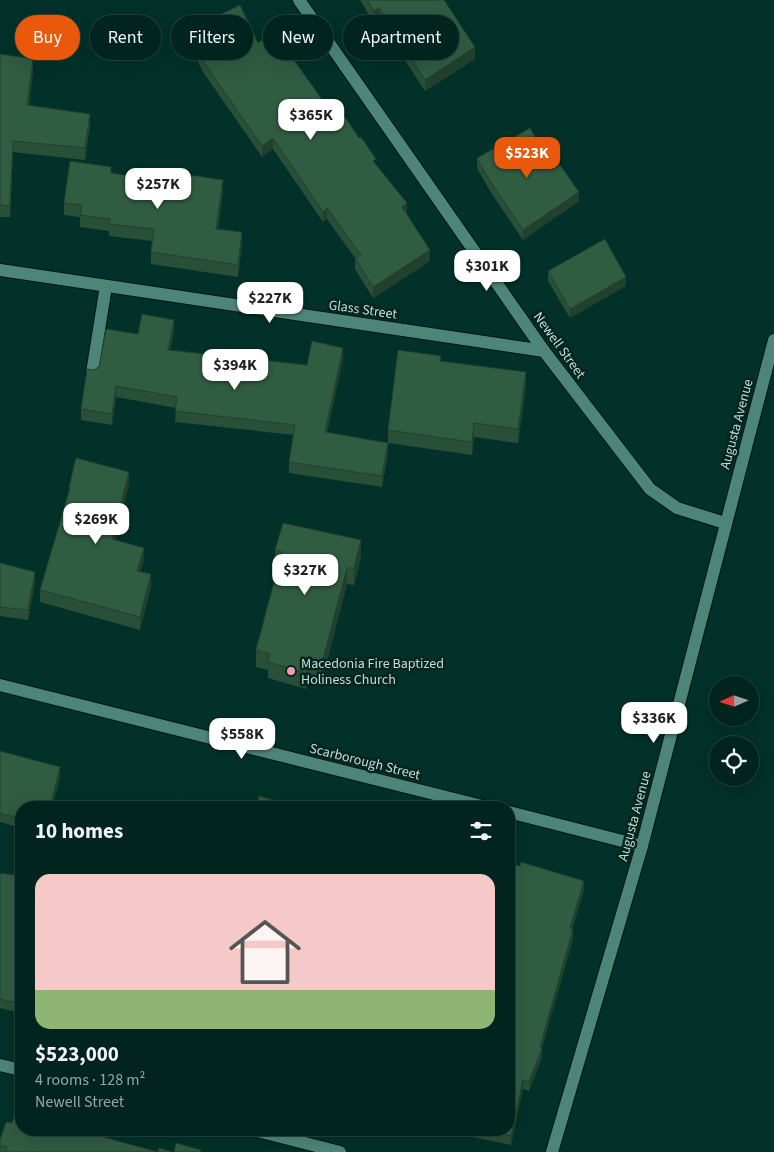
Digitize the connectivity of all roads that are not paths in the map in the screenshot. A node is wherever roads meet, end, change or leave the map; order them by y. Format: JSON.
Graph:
{"nodes":[{"id":1,"x":299,"y":0,"type":"edge"},
{"id":2,"x":0,"y":270,"type":"edge"},
{"id":3,"x":106,"y":286,"type":"junction"},
{"id":4,"x":774,"y":340,"type":"edge"},
{"id":5,"x":544,"y":351,"type":"junction"},
{"id":6,"x":92,"y":373,"type":"edge"},
{"id":7,"x":725,"y":523,"type":"junction"},
{"id":8,"x":0,"y":685,"type":"edge"},
{"id":9,"x":462,"y":801,"type":"edge"},
{"id":10,"x":515,"y":814,"type":"edge"},
{"id":11,"x":642,"y":846,"type":"junction"},
{"id":12,"x":0,"y":1065,"type":"edge"},
{"id":13,"x":15,"y":1069,"type":"edge"},
{"id":14,"x":277,"y":1136,"type":"edge"},
{"id":15,"x":340,"y":1152,"type":"edge"},
{"id":16,"x":552,"y":1152,"type":"edge"}],
"edges":[{"from":1,"to":5,"type":"street","name":"Newell Street"},
{"from":2,"to":3,"type":"street","name":"Glass Street"},
{"from":3,"to":5,"type":"street","name":"Glass Street"},
{"from":3,"to":6,"type":"street"},
{"from":4,"to":7,"type":"street","name":"Augusta Avenue"},
{"from":5,"to":7,"type":"street","name":"Newell Street"},
{"from":7,"to":11,"type":"street","name":"Augusta Avenue"},
{"from":8,"to":9,"type":"street","name":"Scarborough Street"},
{"from":10,"to":11,"type":"street"},
{"from":11,"to":16,"type":"street","name":"Augusta Avenue"},
{"from":12,"to":13,"type":"street"},
{"from":14,"to":15,"type":"street"}]}
